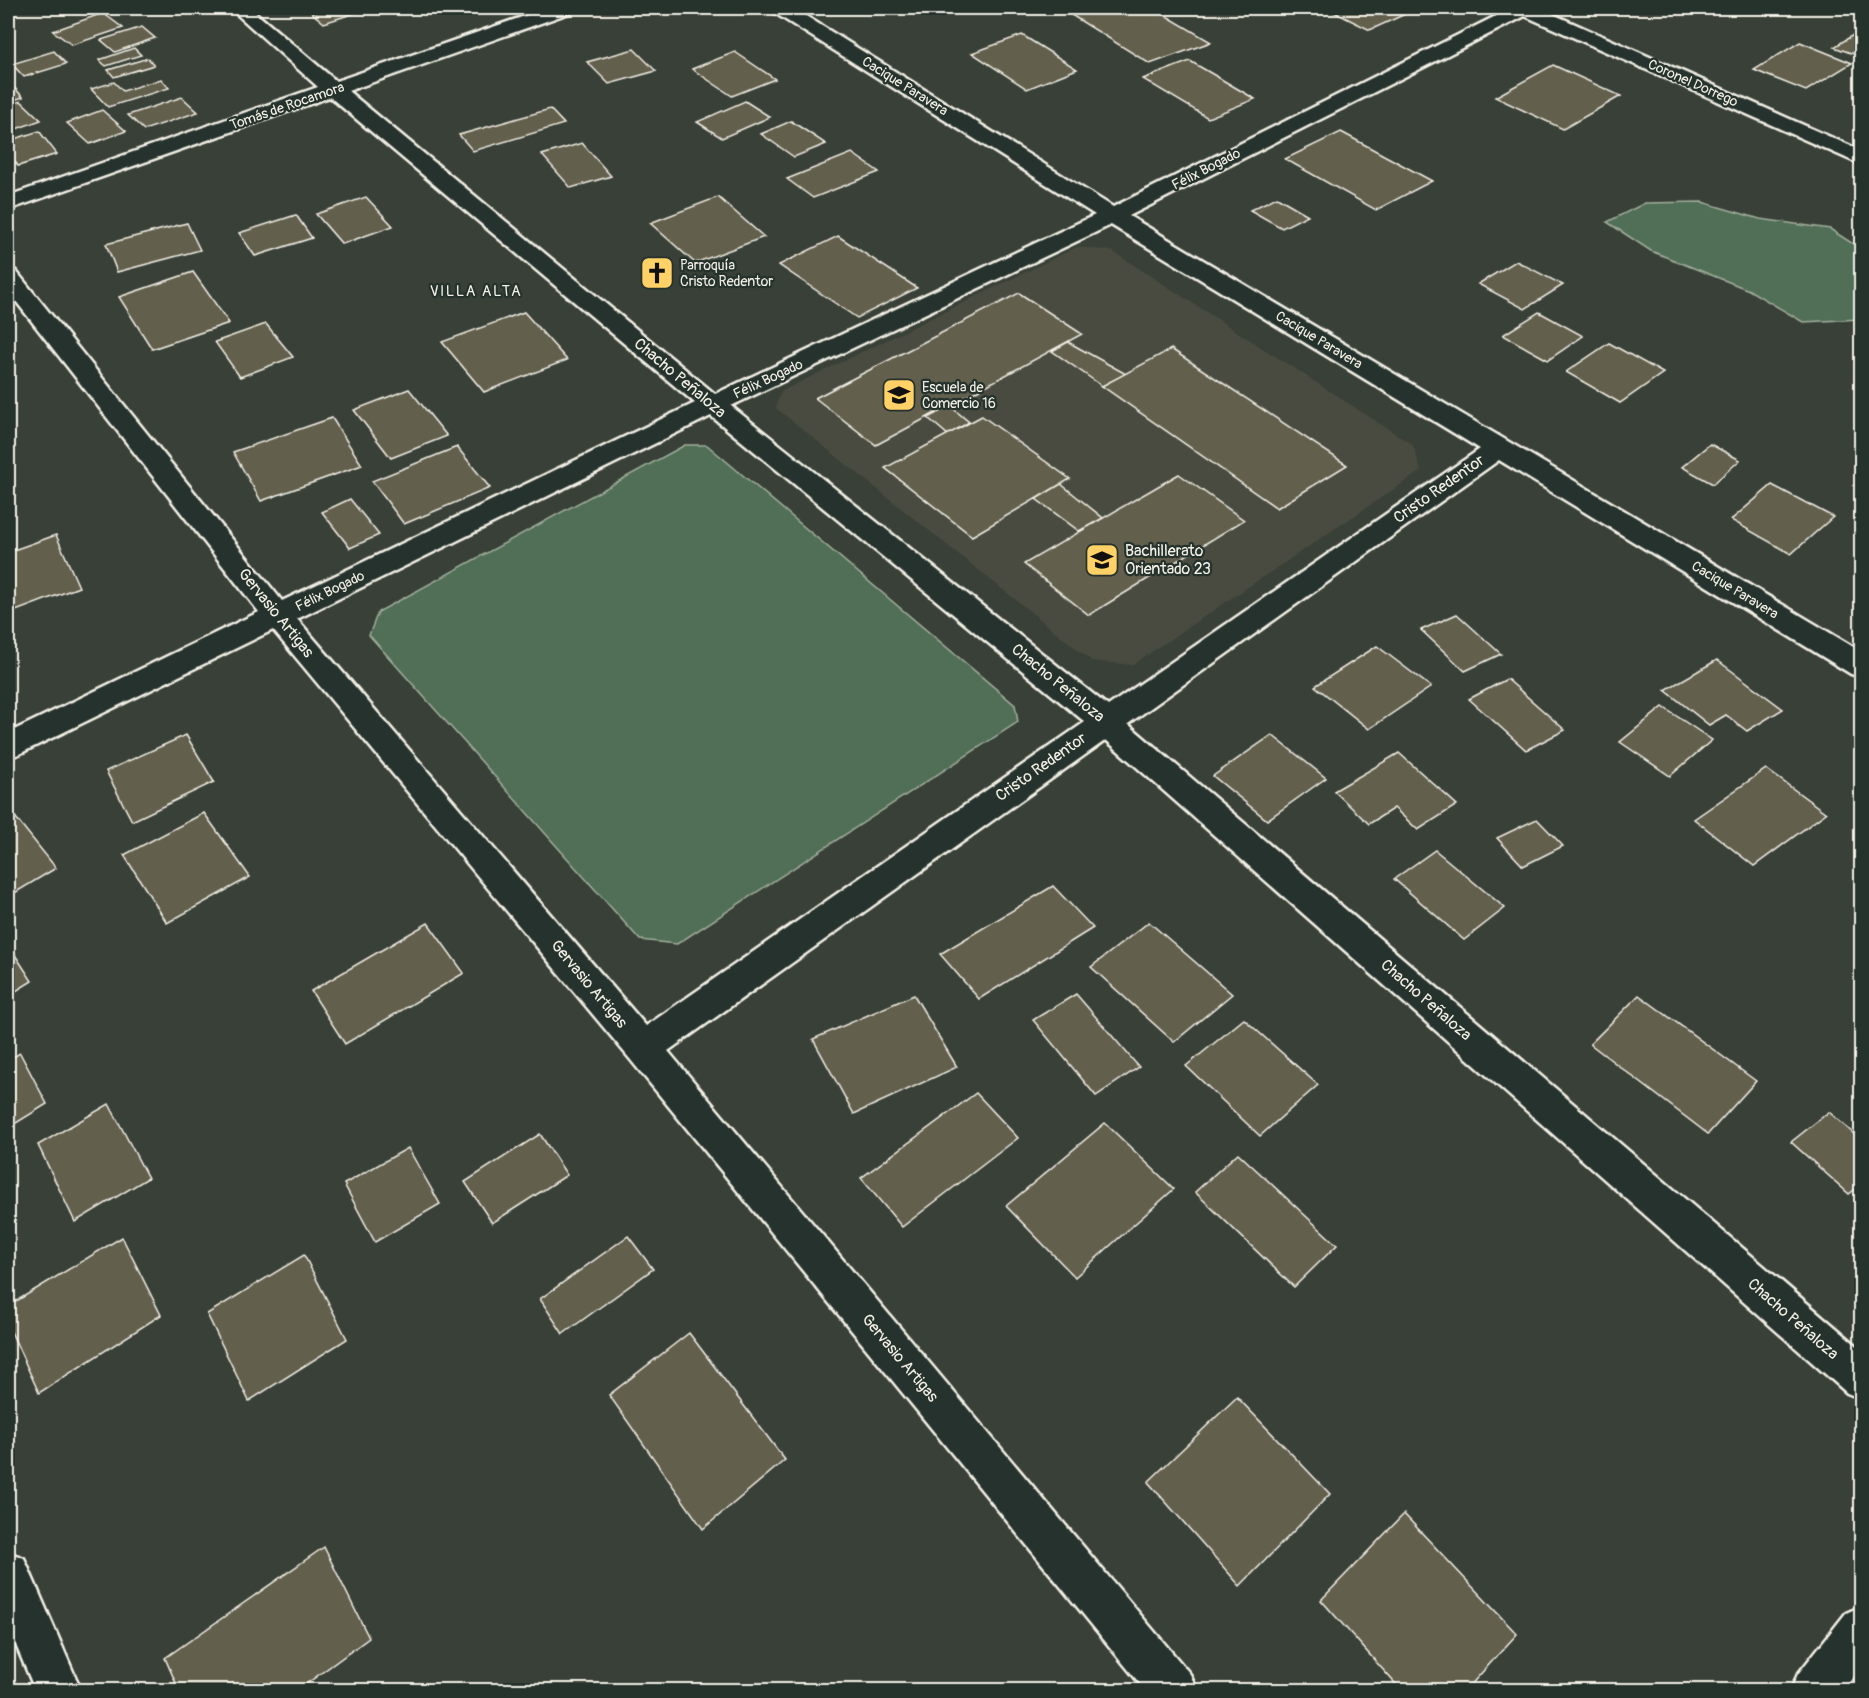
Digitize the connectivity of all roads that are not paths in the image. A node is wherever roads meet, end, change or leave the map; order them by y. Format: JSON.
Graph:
{"nodes":[{"id":1,"x":239,"y":8,"type":"edge"},
{"id":2,"x":565,"y":8,"type":"edge"},
{"id":3,"x":780,"y":8,"type":"edge"},
{"id":4,"x":1525,"y":8,"type":"edge"},
{"id":5,"x":334,"y":90,"type":"junction"},
{"id":6,"x":1862,"y":159,"type":"edge"},
{"id":7,"x":8,"y":203,"type":"edge"},
{"id":8,"x":1112,"y":216,"type":"junction"},
{"id":9,"x":8,"y":276,"type":"edge"},
{"id":10,"x":713,"y":405,"type":"junction"},
{"id":11,"x":1499,"y":448,"type":"junction"},
{"id":12,"x":278,"y":616,"type":"junction"},
{"id":13,"x":1862,"y":666,"type":"edge"},
{"id":14,"x":1106,"y":722,"type":"junction"},
{"id":15,"x":8,"y":746,"type":"edge"},
{"id":16,"x":643,"y":1048,"type":"junction"},
{"id":17,"x":1862,"y":1378,"type":"edge"},
{"id":18,"x":8,"y":1574,"type":"edge"},
{"id":19,"x":1862,"y":1629,"type":"edge"},
{"id":20,"x":58,"y":1690,"type":"edge"},
{"id":21,"x":1174,"y":1690,"type":"edge"},
{"id":22,"x":1814,"y":1690,"type":"edge"}],
"edges":[{"from":1,"to":5,"type":"street","name":"Chacho Peñaloza"},
{"from":2,"to":5,"type":"street","name":"Tomás de Rocamora"},
{"from":3,"to":8,"type":"street","name":"Cacique Paravera"},
{"from":4,"to":6,"type":"street","name":"Coronel Dorrego"},
{"from":4,"to":8,"type":"street","name":"Félix Bogado"},
{"from":5,"to":7,"type":"street","name":"Tomás de Rocamora"},
{"from":5,"to":10,"type":"street","name":"Chacho Peñaloza"},
{"from":8,"to":10,"type":"street","name":"Félix Bogado"},
{"from":8,"to":11,"type":"street","name":"Cacique Paravera"},
{"from":9,"to":12,"type":"street","name":"Gervasio Artigas"},
{"from":10,"to":12,"type":"street","name":"Félix Bogado"},
{"from":10,"to":14,"type":"street","name":"Chacho Peñaloza"},
{"from":11,"to":13,"type":"street","name":"Cacique Paravera"},
{"from":11,"to":14,"type":"street","name":"Cristo Redentor"},
{"from":12,"to":15,"type":"street","name":"Félix Bogado"},
{"from":12,"to":16,"type":"street","name":"Gervasio Artigas"},
{"from":14,"to":16,"type":"street","name":"Cristo Redentor"},
{"from":14,"to":17,"type":"street","name":"Chacho Peñaloza"},
{"from":16,"to":21,"type":"street","name":"Gervasio Artigas"},
{"from":18,"to":20,"type":"street"},
{"from":19,"to":22,"type":"street"}]}
